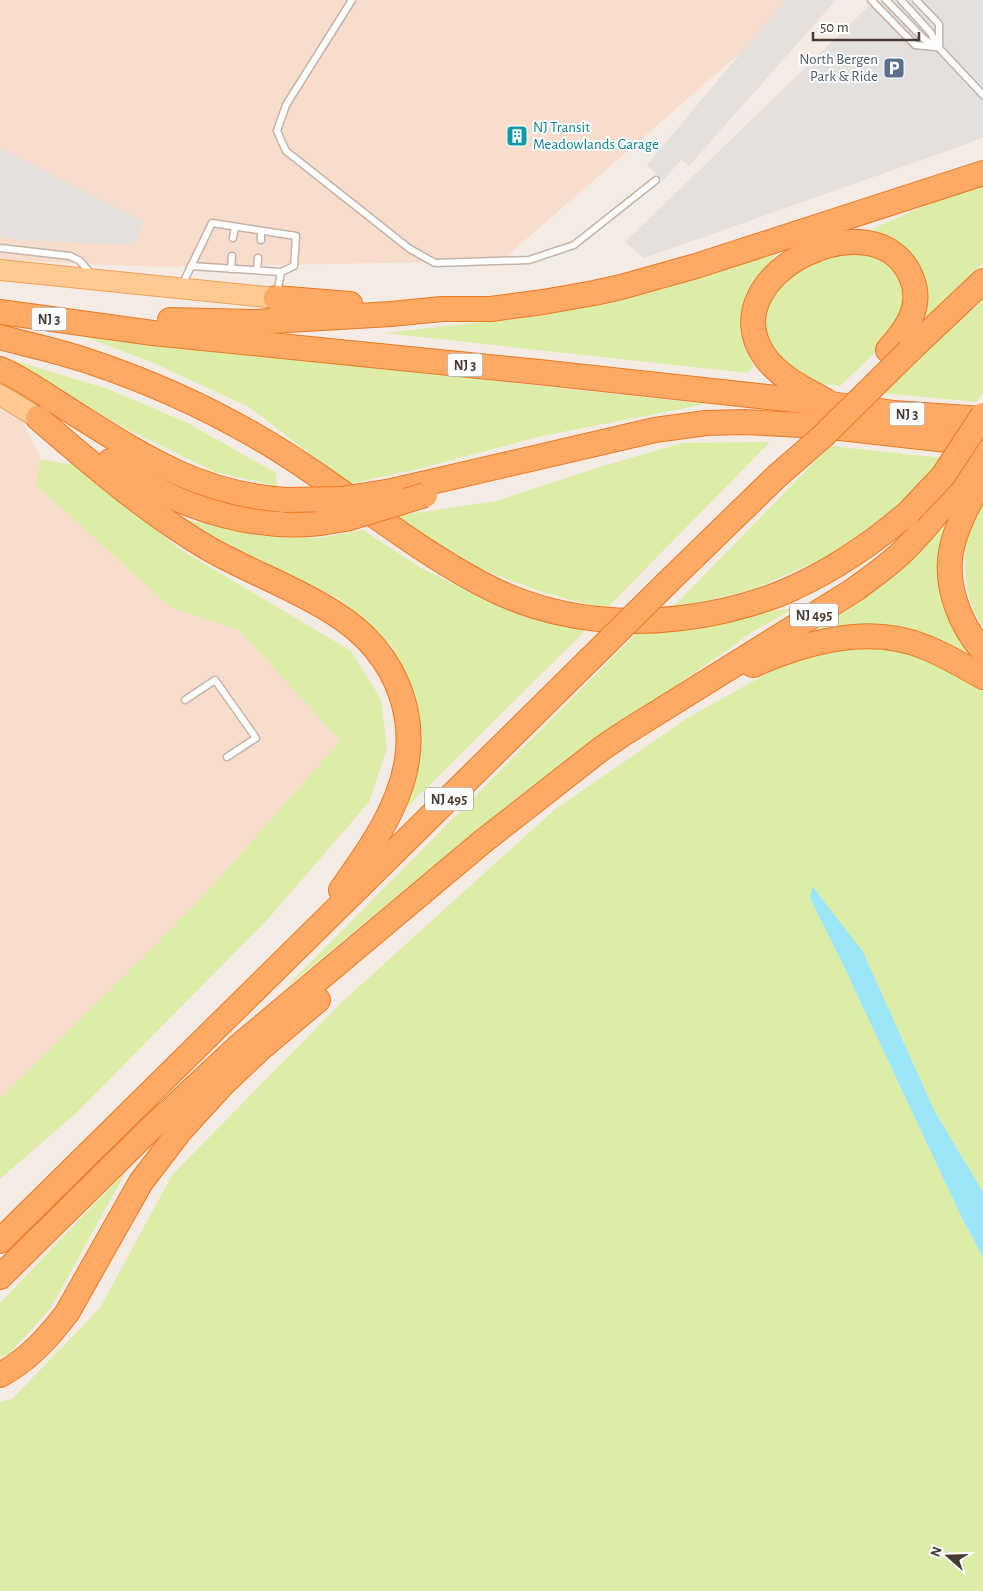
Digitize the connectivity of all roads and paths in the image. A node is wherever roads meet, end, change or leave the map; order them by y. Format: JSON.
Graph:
{"nodes":[{"id":1,"x":352,"y":0,"type":"edge"},
{"id":2,"x":871,"y":0,"type":"edge"},
{"id":3,"x":886,"y":0,"type":"edge"},
{"id":4,"x":901,"y":0,"type":"edge"},
{"id":5,"x":916,"y":0,"type":"edge"},
{"id":6,"x":939,"y":48,"type":"junction"},
{"id":7,"x":983,"y":95,"type":"edge"},
{"id":8,"x":983,"y":173,"type":"edge"},
{"id":9,"x":656,"y":180,"type":"dead end"},
{"id":10,"x":234,"y":226,"type":"junction"},
{"id":11,"x":261,"y":230,"type":"junction"},
{"id":12,"x":233,"y":238,"type":"dead end"},
{"id":13,"x":260,"y":240,"type":"dead end"},
{"id":14,"x":0,"y":248,"type":"edge"},
{"id":15,"x":232,"y":256,"type":"dead end"},
{"id":16,"x":258,"y":258,"type":"dead end"},
{"id":17,"x":191,"y":266,"type":"junction"},
{"id":18,"x":230,"y":269,"type":"junction"},
{"id":19,"x":0,"y":270,"type":"edge"},
{"id":20,"x":257,"y":270,"type":"junction"},
{"id":21,"x":281,"y":272,"type":"junction"},
{"id":22,"x":96,"y":280,"type":"junction"},
{"id":23,"x":983,"y":281,"type":"edge"},
{"id":24,"x":180,"y":289,"type":"junction"},
{"id":25,"x":276,"y":298,"type":"junction"},
{"id":26,"x":0,"y":312,"type":"edge"},
{"id":27,"x":391,"y":314,"type":"junction"},
{"id":28,"x":98,"y":325,"type":"junction"},
{"id":29,"x":0,"y":338,"type":"edge"},
{"id":30,"x":898,"y":350,"type":"junction"},
{"id":31,"x":0,"y":368,"type":"edge"},
{"id":32,"x":0,"y":395,"type":"edge"},
{"id":33,"x":832,"y":404,"type":"junction"},
{"id":34,"x":983,"y":415,"type":"edge"},
{"id":35,"x":38,"y":418,"type":"junction"},
{"id":36,"x":983,"y":419,"type":"edge"},
{"id":37,"x":980,"y":444,"type":"edge"},
{"id":38,"x":515,"y":463,"type":"junction"},
{"id":39,"x":983,"y":478,"type":"edge"},
{"id":40,"x":983,"y":651,"type":"edge"},
{"id":41,"x":983,"y":677,"type":"edge"},
{"id":42,"x":679,"y":699,"type":"junction"},
{"id":43,"x":185,"y":700,"type":"dead end"},
{"id":44,"x":226,"y":757,"type":"dead end"},
{"id":45,"x":561,"y":781,"type":"junction"},
{"id":46,"x":308,"y":938,"type":"junction"},
{"id":47,"x":55,"y":1186,"type":"junction"},
{"id":48,"x":0,"y":1221,"type":"edge"},
{"id":49,"x":0,"y":1241,"type":"edge"},
{"id":50,"x":0,"y":1277,"type":"edge"},
{"id":51,"x":0,"y":1375,"type":"edge"}],
"edges":[{"from":1,"to":9,"type":"lane"},
{"from":2,"to":6,"type":"lane"},
{"from":3,"to":6,"type":"lane"},
{"from":4,"to":6,"type":"lane"},
{"from":5,"to":6,"type":"lane"},
{"from":6,"to":7,"type":"lane"},
{"from":8,"to":27,"type":"highway"},
{"from":10,"to":11,"type":"lane"},
{"from":10,"to":12,"type":"lane"},
{"from":10,"to":17,"type":"lane"},
{"from":11,"to":13,"type":"lane"},
{"from":11,"to":21,"type":"lane"},
{"from":14,"to":22,"type":"lane"},
{"from":15,"to":18,"type":"lane"},
{"from":16,"to":20,"type":"lane"},
{"from":17,"to":18,"type":"lane"},
{"from":17,"to":24,"type":"lane"},
{"from":18,"to":20,"type":"lane"},
{"from":19,"to":22,"type":"main road"},
{"from":20,"to":21,"type":"lane"},
{"from":21,"to":25,"type":"lane"},
{"from":22,"to":24,"type":"main road"},
{"from":23,"to":30,"type":"highway","number":"NJ 495"},
{"from":24,"to":25,"type":"main road"},
{"from":25,"to":27,"type":"highway"},
{"from":26,"to":28,"type":"highway","number":"NJ 3"},
{"from":27,"to":28,"type":"highway"},
{"from":28,"to":33,"type":"highway","number":"NJ 3"},
{"from":29,"to":34,"type":"highway","bridge":true},
{"from":30,"to":33,"type":"highway"},
{"from":30,"to":46,"type":"highway","number":"NJ 495","bridge":true},
{"from":31,"to":38,"type":"highway","number":"NJ 3","bridge":true},
{"from":32,"to":35,"type":"main road","number":"NJ 3"},
{"from":33,"to":36,"type":"highway","number":"NJ 3"},
{"from":35,"to":38,"type":"highway","number":"NJ 3","bridge":true},
{"from":35,"to":46,"type":"highway"},
{"from":37,"to":38,"type":"highway","number":"NJ 3"},
{"from":37,"to":42,"type":"highway","number":"NJ 495"},
{"from":39,"to":40,"type":"highway"},
{"from":41,"to":42,"type":"highway"},
{"from":42,"to":45,"type":"highway","number":"NJ 495"},
{"from":43,"to":44,"type":"lane"},
{"from":45,"to":50,"type":"highway"},
{"from":45,"to":51,"type":"highway"},
{"from":46,"to":47,"type":"highway","number":"NJ 495"},
{"from":47,"to":48,"type":"highway"},
{"from":47,"to":49,"type":"highway"}]}
